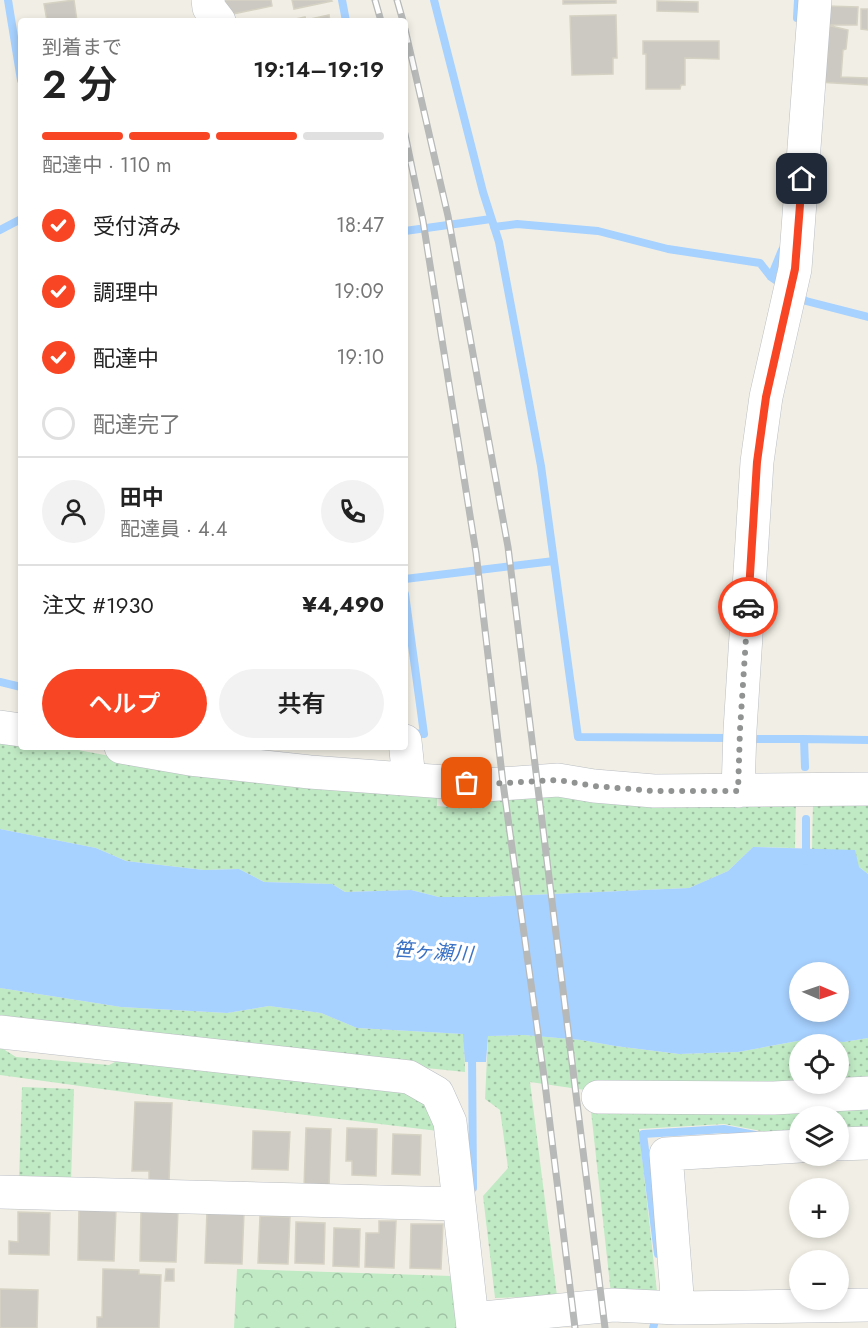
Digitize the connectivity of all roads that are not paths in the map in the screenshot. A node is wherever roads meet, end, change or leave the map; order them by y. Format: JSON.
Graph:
{"nodes":[{"id":1,"x":208,"y":0,"type":"edge"},
{"id":2,"x":815,"y":0,"type":"edge"},
{"id":3,"x":217,"y":18,"type":"edge"},
{"id":4,"x":0,"y":727,"type":"edge"},
{"id":5,"x":18,"y":730,"type":"edge"},
{"id":6,"x":138,"y":750,"type":"edge"},
{"id":7,"x":406,"y":750,"type":"edge"},
{"id":8,"x":409,"y":779,"type":"junction"},
{"id":9,"x":868,"y":789,"type":"edge"},
{"id":10,"x":738,"y":791,"type":"junction"},
{"id":11,"x":0,"y":1032,"type":"edge"},
{"id":12,"x":868,"y":1093,"type":"edge"},
{"id":13,"x":598,"y":1097,"type":"dead end"},
{"id":14,"x":868,"y":1143,"type":"edge"},
{"id":15,"x":849,"y":1144,"type":"edge"},
{"id":16,"x":789,"y":1147,"type":"edge"},
{"id":17,"x":0,"y":1192,"type":"edge"},
{"id":18,"x":458,"y":1204,"type":"junction"},
{"id":19,"x":868,"y":1305,"type":"edge"},
{"id":20,"x":666,"y":1311,"type":"edge"},
{"id":21,"x":480,"y":1320,"type":"edge"}],
"edges":[{"from":1,"to":3,"type":"street"},
{"from":2,"to":10,"type":"street"},
{"from":4,"to":5,"type":"street"},
{"from":6,"to":8,"type":"street"},
{"from":7,"to":8,"type":"street"},
{"from":8,"to":10,"type":"street"},
{"from":9,"to":10,"type":"street"},
{"from":11,"to":18,"type":"street"},
{"from":12,"to":13,"type":"street"},
{"from":14,"to":15,"type":"street"},
{"from":16,"to":20,"type":"street"},
{"from":17,"to":18,"type":"street"},
{"from":18,"to":21,"type":"street"},
{"from":19,"to":20,"type":"street"},
{"from":20,"to":21,"type":"street"}]}
